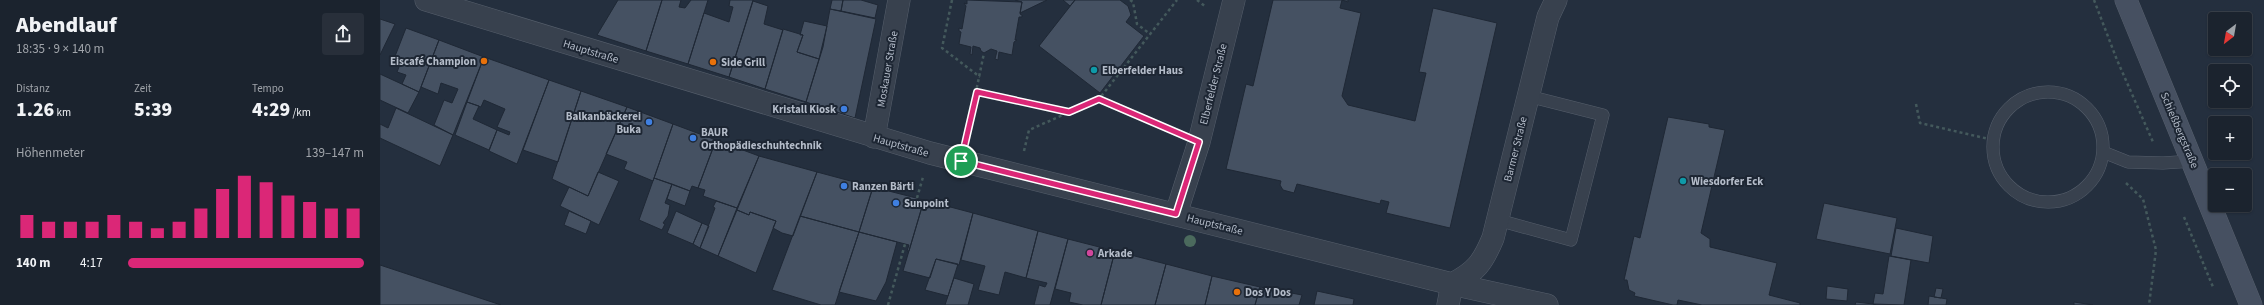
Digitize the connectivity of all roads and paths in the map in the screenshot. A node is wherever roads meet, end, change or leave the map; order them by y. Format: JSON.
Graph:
{"nodes":[{"id":1,"x":426,"y":0,"type":"edge"},
{"id":2,"x":899,"y":0,"type":"edge"},
{"id":3,"x":952,"y":0,"type":"edge"},
{"id":4,"x":1130,"y":0,"type":"edge"},
{"id":5,"x":1177,"y":0,"type":"edge"},
{"id":6,"x":1234,"y":0,"type":"edge"},
{"id":7,"x":1556,"y":0,"type":"edge"},
{"id":8,"x":2126,"y":0,"type":"edge"},
{"id":9,"x":1150,"y":34,"type":"junction"},
{"id":10,"x":984,"y":53,"type":"dead end"},
{"id":11,"x":980,"y":77,"type":"junction"},
{"id":12,"x":977,"y":92,"type":"junction"},
{"id":13,"x":1528,"y":96,"type":"junction"},
{"id":14,"x":1099,"y":99,"type":"junction"},
{"id":15,"x":1916,"y":104,"type":"dead end"},
{"id":16,"x":1069,"y":112,"type":"junction"},
{"id":17,"x":874,"y":137,"type":"junction"},
{"id":18,"x":1992,"y":140,"type":"junction"},
{"id":19,"x":1199,"y":142,"type":"junction"},
{"id":20,"x":2103,"y":152,"type":"junction"},
{"id":21,"x":961,"y":161,"type":"junction"},
{"id":22,"x":2193,"y":161,"type":"junction"},
{"id":23,"x":1018,"y":175,"type":"junction"},
{"id":24,"x":2122,"y":179,"type":"dead end"},
{"id":25,"x":1176,"y":214,"type":"junction"},
{"id":26,"x":1498,"y":220,"type":"junction"},
{"id":27,"x":905,"y":244,"type":"dead end"},
{"id":28,"x":1452,"y":284,"type":"junction"},
{"id":29,"x":888,"y":305,"type":"edge"},
{"id":30,"x":1448,"y":305,"type":"edge"},
{"id":31,"x":1547,"y":305,"type":"edge"},
{"id":32,"x":2149,"y":305,"type":"edge"},
{"id":33,"x":2251,"y":305,"type":"edge"}],
"edges":[{"from":1,"to":17,"type":"street","name":"Hauptstraße"},
{"from":2,"to":17,"type":"street","name":"Moskauer Straße"},
{"from":3,"to":11,"type":"path"},
{"from":4,"to":9,"type":"path"},
{"from":5,"to":9,"type":"path"},
{"from":6,"to":19,"type":"street","name":"Elberfelder Straße"},
{"from":7,"to":13,"type":"street","name":"Barmer Straße"},
{"from":8,"to":22,"type":"main road","name":"Schießbergstraße"},
{"from":9,"to":14,"type":"path"},
{"from":10,"to":11,"type":"path"},
{"from":11,"to":12,"type":"path"},
{"from":12,"to":16,"type":"path"},
{"from":12,"to":21,"type":"path"},
{"from":13,"to":26,"type":"street","name":"Barmer Straße"},
{"from":13,"to":26,"type":"lane"},
{"from":14,"to":16,"type":"path"},
{"from":14,"to":19,"type":"path"},
{"from":15,"to":18,"type":"path"},
{"from":16,"to":23,"type":"path"},
{"from":17,"to":21,"type":"street","name":"Hauptstraße"},
{"from":18,"to":20,"type":"lane"},
{"from":18,"to":20,"type":"lane"},
{"from":19,"to":25,"type":"street","name":"Elberfelder Straße"},
{"from":20,"to":22,"type":"lane"},
{"from":21,"to":23,"type":"street","name":"Hauptstraße"},
{"from":22,"to":33,"type":"main road","name":"Schießbergstraße"},
{"from":23,"to":25,"type":"street","name":"Hauptstraße"},
{"from":24,"to":32,"type":"path"},
{"from":25,"to":28,"type":"street","name":"Hauptstraße"},
{"from":26,"to":28,"type":"street","name":"Barmer Straße"},
{"from":27,"to":29,"type":"path"},
{"from":28,"to":30,"type":"street"},
{"from":28,"to":31,"type":"street","name":"Hauptstraße"}]}
